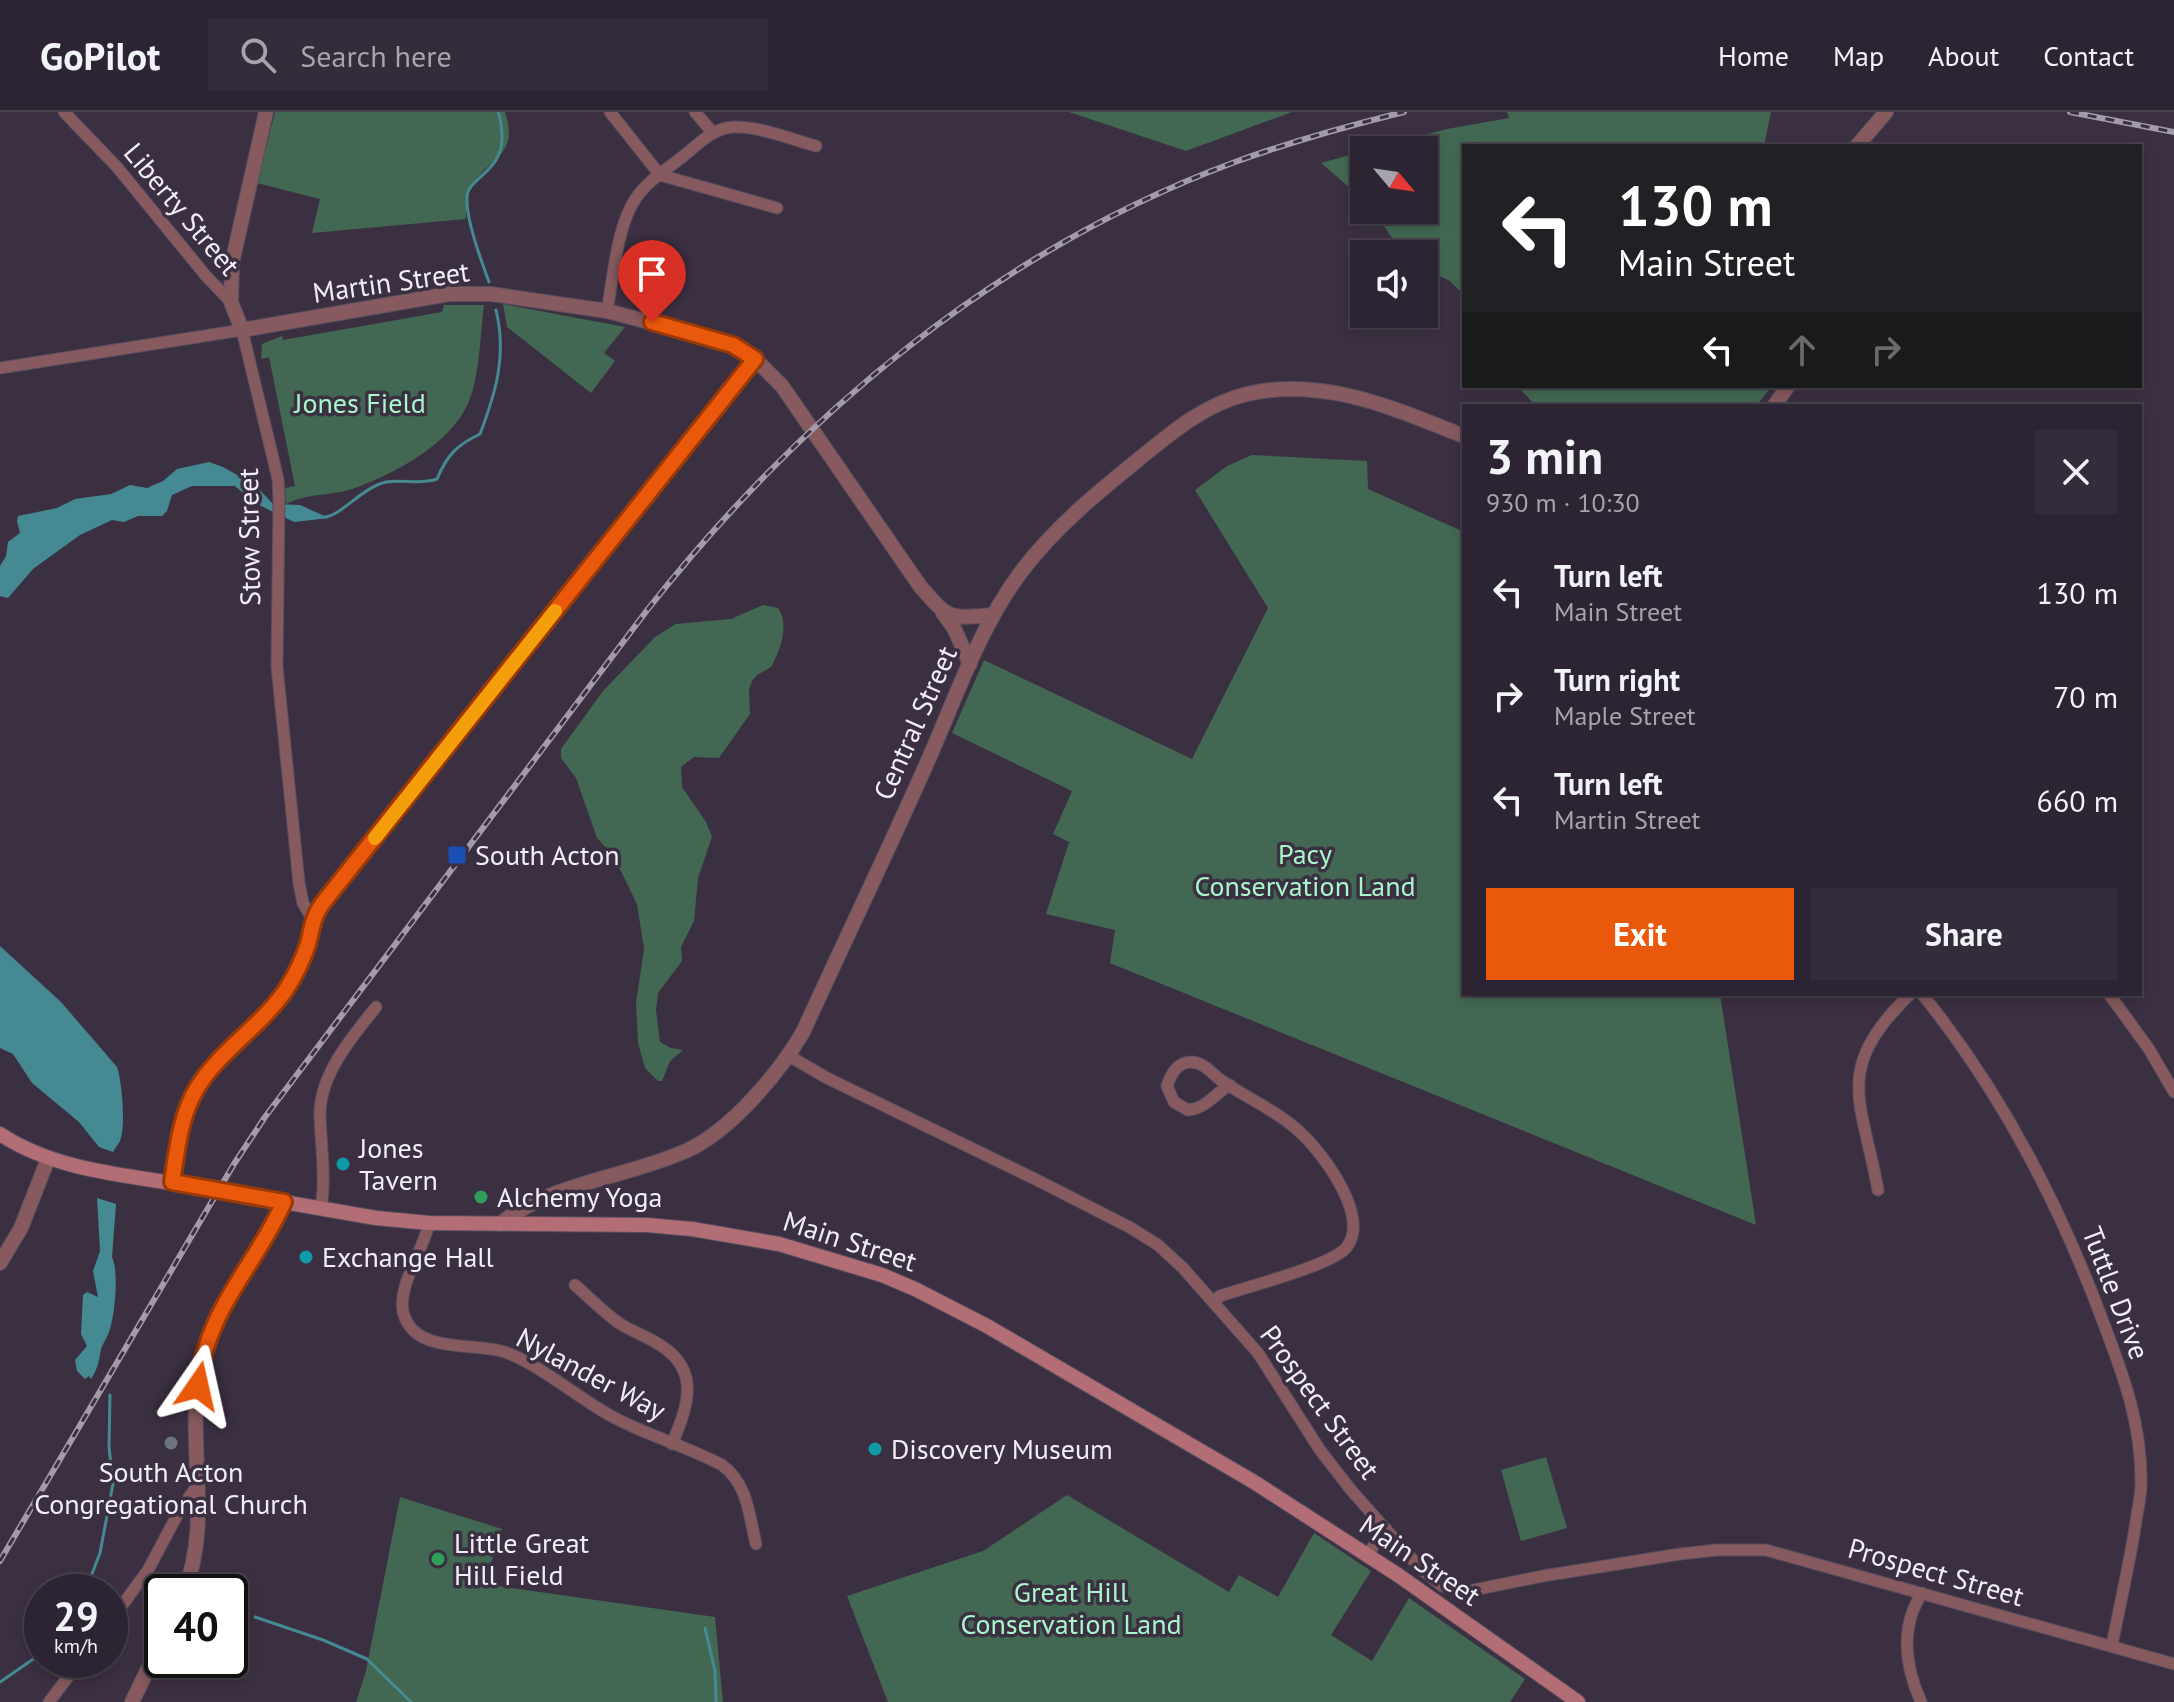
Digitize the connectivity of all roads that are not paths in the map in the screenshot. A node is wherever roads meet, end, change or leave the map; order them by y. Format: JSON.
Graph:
{"nodes":[{"id":1,"x":64,"y":112,"type":"edge"},
{"id":2,"x":266,"y":112,"type":"edge"},
{"id":3,"x":610,"y":112,"type":"edge"},
{"id":4,"x":695,"y":112,"type":"edge"},
{"id":5,"x":1886,"y":112,"type":"edge"},
{"id":6,"x":713,"y":133,"type":"junction"},
{"id":7,"x":1859,"y":144,"type":"edge"},
{"id":8,"x":816,"y":146,"type":"dead end"},
{"id":9,"x":660,"y":175,"type":"junction"},
{"id":10,"x":777,"y":208,"type":"dead end"},
{"id":11,"x":231,"y":302,"type":"junction"},
{"id":12,"x":607,"y":311,"type":"junction"},
{"id":13,"x":242,"y":330,"type":"junction"},
{"id":14,"x":755,"y":359,"type":"junction"},
{"id":15,"x":0,"y":368,"type":"edge"},
{"id":16,"x":1462,"y":435,"type":"edge"},
{"id":17,"x":943,"y":613,"type":"junction"},
{"id":18,"x":993,"y":615,"type":"junction"},
{"id":19,"x":970,"y":664,"type":"junction"},
{"id":20,"x":312,"y":919,"type":"junction"},
{"id":21,"x":1908,"y":996,"type":"edge"},
{"id":22,"x":1923,"y":996,"type":"edge"},
{"id":23,"x":2110,"y":996,"type":"edge"},
{"id":24,"x":376,"y":1007,"type":"dead end"},
{"id":25,"x":789,"y":1056,"type":"junction"},
{"id":26,"x":1230,"y":1085,"type":"junction"},
{"id":27,"x":2174,"y":1092,"type":"edge"},
{"id":28,"x":0,"y":1134,"type":"edge"},
{"id":29,"x":48,"y":1159,"type":"junction"},
{"id":30,"x":172,"y":1182,"type":"junction"},
{"id":31,"x":1878,"y":1190,"type":"dead end"},
{"id":32,"x":284,"y":1202,"type":"junction"},
{"id":33,"x":321,"y":1208,"type":"junction"},
{"id":34,"x":429,"y":1223,"type":"junction"},
{"id":35,"x":500,"y":1224,"type":"junction"},
{"id":36,"x":0,"y":1263,"type":"edge"},
{"id":37,"x":575,"y":1285,"type":"dead end"},
{"id":38,"x":1213,"y":1302,"type":"junction"},
{"id":39,"x":672,"y":1444,"type":"junction"},
{"id":40,"x":198,"y":1485,"type":"junction"},
{"id":41,"x":1386,"y":1529,"type":"junction"},
{"id":42,"x":756,"y":1544,"type":"dead end"},
{"id":43,"x":1367,"y":1555,"type":"junction"},
{"id":44,"x":189,"y":1574,"type":"edge"},
{"id":45,"x":1459,"y":1591,"type":"junction"},
{"id":46,"x":1922,"y":1593,"type":"junction"},
{"id":47,"x":128,"y":1597,"type":"edge"},
{"id":48,"x":1448,"y":1610,"type":"junction"},
{"id":49,"x":2112,"y":1645,"type":"junction"},
{"id":50,"x":2174,"y":1664,"type":"edge"},
{"id":51,"x":144,"y":1677,"type":"edge"},
{"id":52,"x":67,"y":1678,"type":"edge"},
{"id":53,"x":49,"y":1702,"type":"edge"},
{"id":54,"x":132,"y":1702,"type":"edge"},
{"id":55,"x":1578,"y":1702,"type":"edge"},
{"id":56,"x":1921,"y":1702,"type":"edge"}],
"edges":[{"from":1,"to":11,"type":"street","name":"Liberty Street"},
{"from":2,"to":11,"type":"street","name":"Stow Street"},
{"from":3,"to":9,"type":"street"},
{"from":4,"to":6,"type":"street"},
{"from":5,"to":7,"type":"street"},
{"from":6,"to":8,"type":"street"},
{"from":6,"to":9,"type":"street"},
{"from":9,"to":10,"type":"street"},
{"from":9,"to":12,"type":"street"},
{"from":11,"to":13,"type":"street","name":"Stow Street"},
{"from":12,"to":13,"type":"street","name":"Martin Street"},
{"from":12,"to":14,"type":"street","name":"Martin Street"},
{"from":13,"to":15,"type":"street","name":"Martin Street"},
{"from":13,"to":20,"type":"street","name":"Stow Street"},
{"from":14,"to":17,"type":"street","name":"Martin Street"},
{"from":14,"to":20,"type":"street"},
{"from":16,"to":18,"type":"street","name":"Central Street"},
{"from":17,"to":18,"type":"street"},
{"from":17,"to":19,"type":"street","name":"Martin Street"},
{"from":18,"to":19,"type":"street","name":"Central Street"},
{"from":19,"to":25,"type":"street","name":"Central Street"},
{"from":20,"to":30,"type":"street"},
{"from":21,"to":31,"type":"street"},
{"from":22,"to":49,"type":"street","name":"Tuttle Drive"},
{"from":23,"to":27,"type":"street"},
{"from":24,"to":33,"type":"street"},
{"from":25,"to":35,"type":"street","name":"Central Street"},
{"from":25,"to":38,"type":"street","name":"Prospect Street"},
{"from":26,"to":26,"type":"street"},
{"from":26,"to":38,"type":"street"},
{"from":28,"to":29,"type":"main road","name":"Main Street"},
{"from":29,"to":30,"type":"main road","name":"Main Street"},
{"from":29,"to":36,"type":"street"},
{"from":30,"to":32,"type":"main road","name":"Main Street","bridge":true},
{"from":32,"to":33,"type":"main road","name":"Main Street"},
{"from":32,"to":40,"type":"street"},
{"from":33,"to":34,"type":"main road","name":"Main Street"},
{"from":34,"to":35,"type":"main road","name":"Main Street"},
{"from":34,"to":39,"type":"street","name":"Nylander Way"},
{"from":35,"to":43,"type":"main road","name":"Main Street"},
{"from":37,"to":39,"type":"street"},
{"from":38,"to":41,"type":"street","name":"Prospect Street"},
{"from":39,"to":42,"type":"street","name":"Nylander Way"},
{"from":40,"to":44,"type":"street"},
{"from":40,"to":47,"type":"street"},
{"from":41,"to":43,"type":"street"},
{"from":41,"to":45,"type":"street","name":"Prospect Street"},
{"from":43,"to":48,"type":"main road","name":"Main Street"},
{"from":45,"to":46,"type":"street","name":"Prospect Street"},
{"from":45,"to":48,"type":"street"},
{"from":46,"to":49,"type":"street","name":"Prospect Street"},
{"from":46,"to":56,"type":"street"},
{"from":48,"to":55,"type":"main road","name":"Main Street"},
{"from":49,"to":50,"type":"street","name":"Prospect Street"},
{"from":51,"to":54,"type":"street"},
{"from":52,"to":53,"type":"street"}]}
